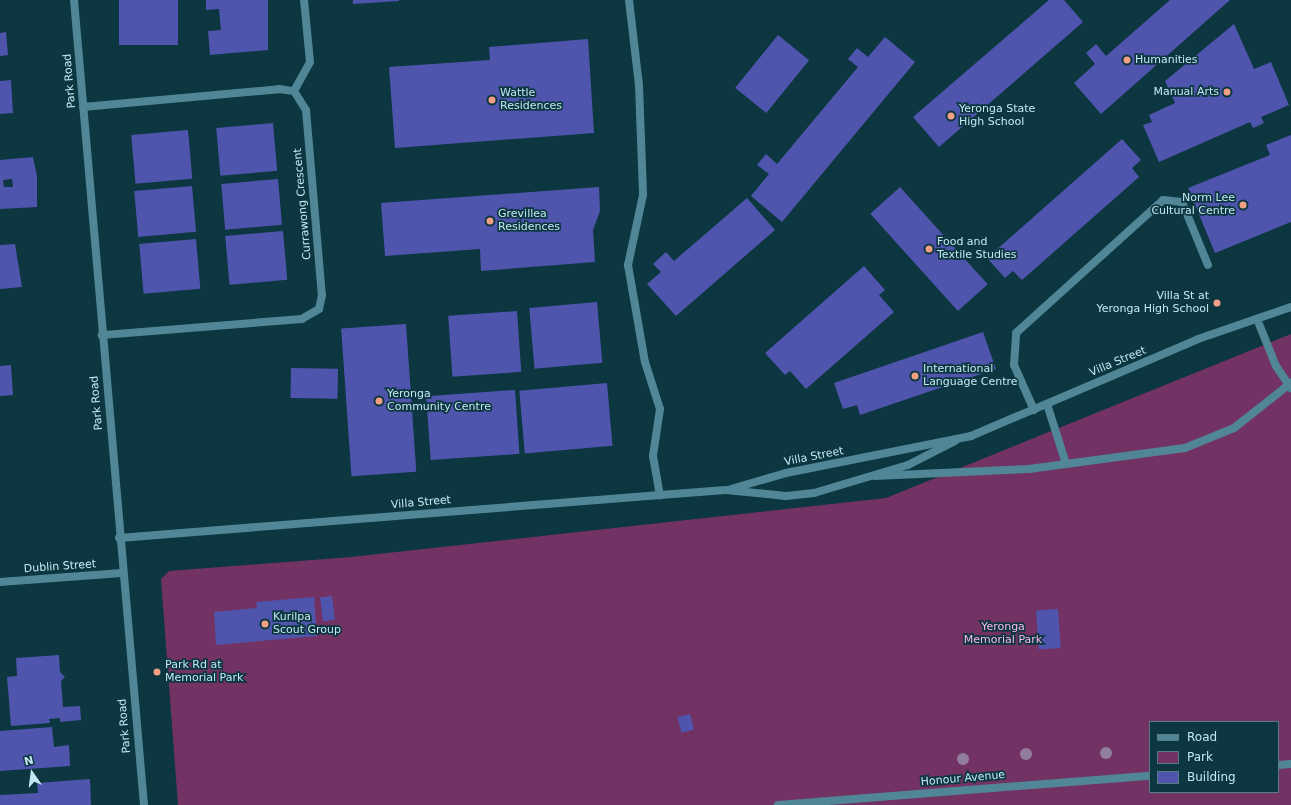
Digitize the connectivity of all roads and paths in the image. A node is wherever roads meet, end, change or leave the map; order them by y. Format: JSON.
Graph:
{"nodes":[{"id":1,"x":74,"y":0,"type":"edge"},
{"id":2,"x":304,"y":0,"type":"edge"},
{"id":3,"x":629,"y":0,"type":"edge"},
{"id":4,"x":294,"y":91,"type":"junction"},
{"id":5,"x":83,"y":108,"type":"junction"},
{"id":6,"x":1208,"y":264,"type":"dead end"},
{"id":7,"x":1291,"y":307,"type":"edge"},
{"id":8,"x":1257,"y":319,"type":"junction"},
{"id":9,"x":102,"y":335,"type":"junction"},
{"id":10,"x":1290,"y":385,"type":"edge"},
{"id":11,"x":1047,"y":404,"type":"junction"},
{"id":12,"x":1034,"y":410,"type":"junction"},
{"id":13,"x":955,"y":441,"type":"junction"},
{"id":14,"x":1066,"y":464,"type":"junction"},
{"id":15,"x":875,"y":476,"type":"junction"},
{"id":16,"x":726,"y":490,"type":"junction"},
{"id":17,"x":660,"y":495,"type":"junction"},
{"id":18,"x":119,"y":538,"type":"junction"},
{"id":19,"x":122,"y":573,"type":"junction"},
{"id":20,"x":0,"y":582,"type":"edge"},
{"id":21,"x":1291,"y":764,"type":"edge"},
{"id":22,"x":1279,"y":765,"type":"edge"},
{"id":23,"x":1149,"y":776,"type":"edge"},
{"id":24,"x":144,"y":805,"type":"edge"},
{"id":25,"x":778,"y":805,"type":"edge"}],
"edges":[{"from":1,"to":5,"type":"street","name":"Park Road"},
{"from":2,"to":4,"type":"street"},
{"from":3,"to":17,"type":"street"},
{"from":4,"to":5,"type":"street"},
{"from":4,"to":9,"type":"street","name":"Currawong Crescent"},
{"from":5,"to":9,"type":"street","name":"Park Road"},
{"from":6,"to":12,"type":"street"},
{"from":7,"to":8,"type":"street","name":"Villa Street"},
{"from":8,"to":10,"type":"street"},
{"from":8,"to":11,"type":"street","name":"Villa Street"},
{"from":9,"to":18,"type":"street","name":"Park Road"},
{"from":10,"to":14,"type":"street"},
{"from":11,"to":12,"type":"street","name":"Villa Street"},
{"from":11,"to":14,"type":"street"},
{"from":12,"to":13,"type":"street","name":"Villa Street"},
{"from":13,"to":15,"type":"street","name":"Villa Street"},
{"from":13,"to":16,"type":"street","name":"Villa Street"},
{"from":14,"to":15,"type":"street"},
{"from":15,"to":16,"type":"street","name":"Villa Street"},
{"from":16,"to":17,"type":"street","name":"Villa Street"},
{"from":17,"to":18,"type":"street","name":"Villa Street"},
{"from":18,"to":19,"type":"street","name":"Park Road"},
{"from":19,"to":20,"type":"street","name":"Dublin Street"},
{"from":19,"to":24,"type":"street","name":"Park Road"},
{"from":21,"to":22,"type":"street"},
{"from":23,"to":25,"type":"street","name":"Honour Avenue"}]}
